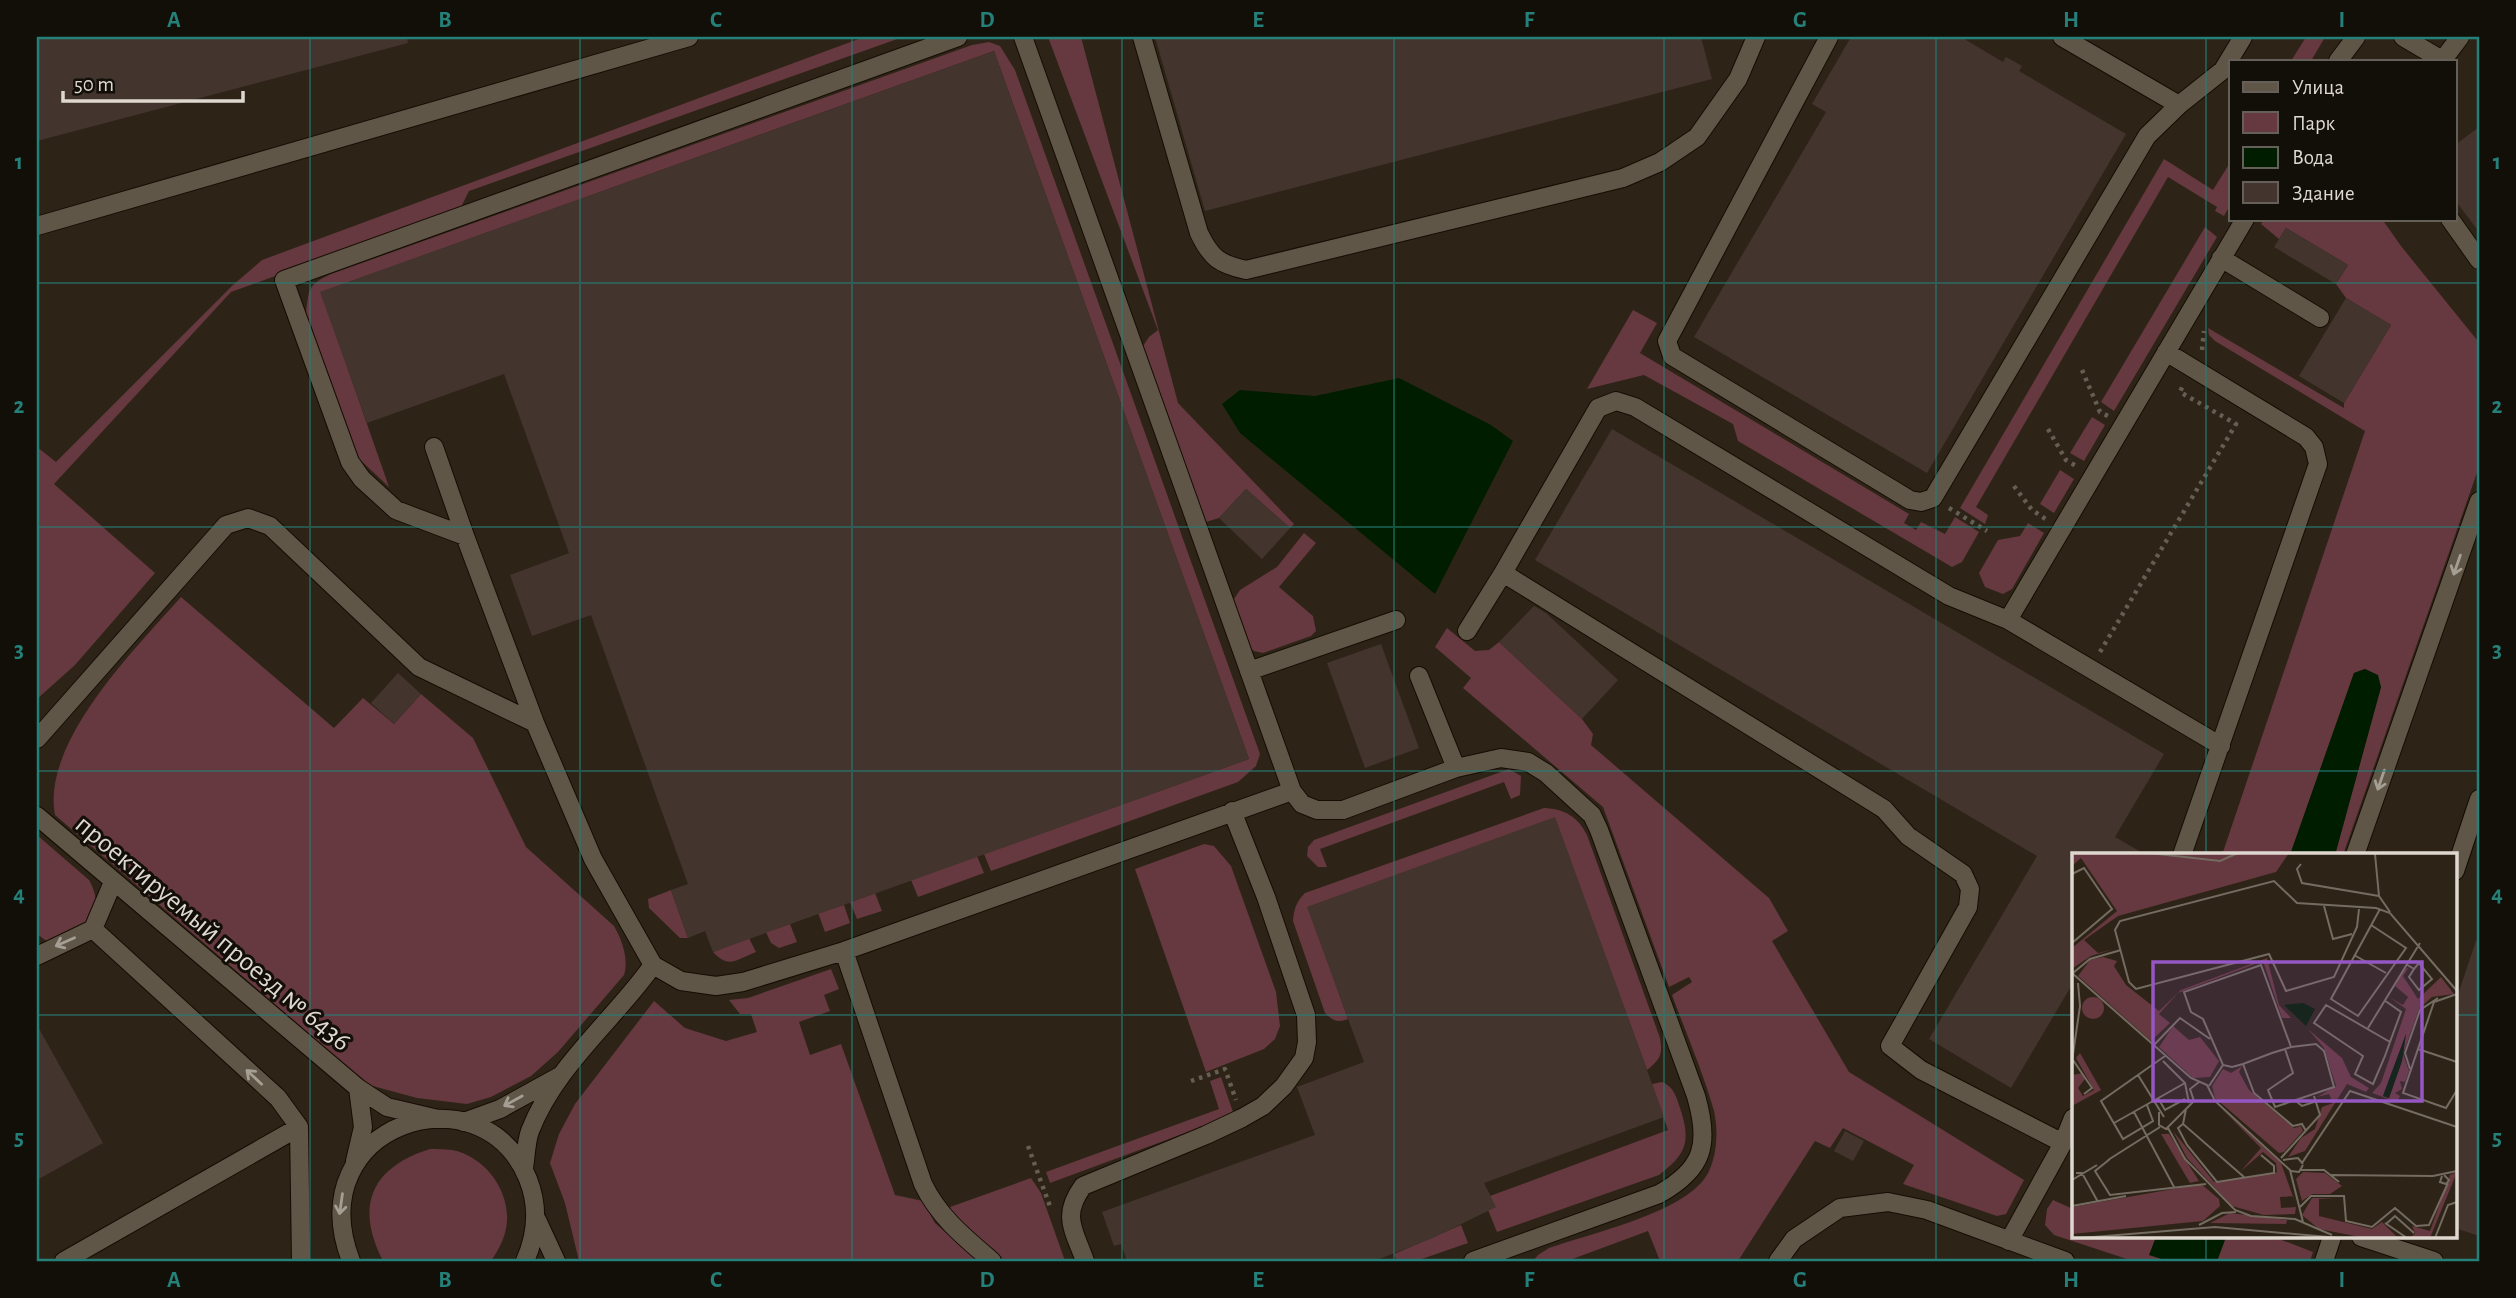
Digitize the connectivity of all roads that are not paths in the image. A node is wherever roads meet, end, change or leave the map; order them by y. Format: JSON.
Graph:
{"nodes":[{"id":1,"x":689,"y":37,"type":"edge"},
{"id":2,"x":958,"y":37,"type":"edge"},
{"id":3,"x":1023,"y":37,"type":"edge"},
{"id":4,"x":1142,"y":37,"type":"edge"},
{"id":5,"x":1756,"y":37,"type":"edge"},
{"id":6,"x":1829,"y":37,"type":"edge"},
{"id":7,"x":2062,"y":37,"type":"edge"},
{"id":8,"x":2243,"y":37,"type":"edge"},
{"id":9,"x":2356,"y":37,"type":"edge"},
{"id":10,"x":2403,"y":37,"type":"edge"},
{"id":11,"x":2460,"y":37,"type":"edge"},
{"id":12,"x":2229,"y":60,"type":"edge"},
{"id":13,"x":2338,"y":60,"type":"edge"},
{"id":14,"x":2440,"y":60,"type":"edge"},
{"id":15,"x":2443,"y":60,"type":"edge"},
{"id":16,"x":2229,"y":61,"type":"edge"},
{"id":17,"x":2179,"y":105,"type":"junction"},
{"id":18,"x":2244,"y":220,"type":"edge"},
{"id":19,"x":2451,"y":220,"type":"edge"},
{"id":20,"x":37,"y":226,"type":"edge"},
{"id":21,"x":2221,"y":258,"type":"junction"},
{"id":22,"x":2479,"y":260,"type":"edge"},
{"id":23,"x":2320,"y":318,"type":"dead end"},
{"id":24,"x":2166,"y":352,"type":"junction"},
{"id":25,"x":434,"y":447,"type":"dead end"},
{"id":26,"x":2479,"y":501,"type":"edge"},
{"id":27,"x":465,"y":536,"type":"junction"},
{"id":28,"x":1503,"y":573,"type":"junction"},
{"id":29,"x":1396,"y":620,"type":"dead end"},
{"id":30,"x":2008,"y":620,"type":"junction"},
{"id":31,"x":1467,"y":631,"type":"dead end"},
{"id":32,"x":1249,"y":671,"type":"junction"},
{"id":33,"x":1419,"y":676,"type":"dead end"},
{"id":34,"x":535,"y":723,"type":"junction"},
{"id":35,"x":37,"y":739,"type":"edge"},
{"id":36,"x":2221,"y":746,"type":"junction"},
{"id":37,"x":1456,"y":768,"type":"junction"},
{"id":38,"x":1292,"y":791,"type":"junction"},
{"id":39,"x":2478,"y":807,"type":"edge"},
{"id":40,"x":1232,"y":811,"type":"junction"},
{"id":41,"x":37,"y":816,"type":"edge"},
{"id":42,"x":2183,"y":853,"type":"edge"},
{"id":43,"x":2356,"y":853,"type":"edge"},
{"id":44,"x":2456,"y":868,"type":"edge"},
{"id":45,"x":113,"y":882,"type":"junction"},
{"id":46,"x":93,"y":929,"type":"junction"},
{"id":47,"x":844,"y":951,"type":"junction"},
{"id":48,"x":37,"y":956,"type":"edge"},
{"id":49,"x":653,"y":965,"type":"junction"},
{"id":50,"x":560,"y":1076,"type":"junction"},
{"id":51,"x":358,"y":1088,"type":"junction"},
{"id":52,"x":438,"y":1119,"type":"junction"},
{"id":53,"x":2072,"y":1120,"type":"edge"},
{"id":54,"x":464,"y":1122,"type":"junction"},
{"id":55,"x":299,"y":1127,"type":"junction"},
{"id":56,"x":2063,"y":1143,"type":"junction"},
{"id":57,"x":355,"y":1165,"type":"junction"},
{"id":58,"x":524,"y":1168,"type":"junction"},
{"id":59,"x":537,"y":1218,"type":"junction"},
{"id":60,"x":2332,"y":1238,"type":"edge"},
{"id":61,"x":2364,"y":1238,"type":"edge"},
{"id":62,"x":2009,"y":1241,"type":"junction"},
{"id":63,"x":1512,"y":1255,"type":"edge"},
{"id":64,"x":64,"y":1261,"type":"edge"},
{"id":65,"x":301,"y":1261,"type":"edge"},
{"id":66,"x":351,"y":1261,"type":"edge"},
{"id":67,"x":525,"y":1261,"type":"edge"},
{"id":68,"x":556,"y":1261,"type":"edge"},
{"id":69,"x":992,"y":1261,"type":"edge"},
{"id":70,"x":1085,"y":1261,"type":"edge"},
{"id":71,"x":1473,"y":1261,"type":"edge"},
{"id":72,"x":1778,"y":1261,"type":"edge"},
{"id":73,"x":2065,"y":1261,"type":"edge"},
{"id":74,"x":2324,"y":1261,"type":"edge"},
{"id":75,"x":2434,"y":1261,"type":"edge"}],
"edges":[{"from":1,"to":20,"type":"street"},
{"from":2,"to":27,"type":"street"},
{"from":3,"to":32,"type":"street"},
{"from":4,"to":5,"type":"street"},
{"from":6,"to":17,"type":"street"},
{"from":7,"to":17,"type":"street"},
{"from":8,"to":12,"type":"street"},
{"from":9,"to":13,"type":"street"},
{"from":10,"to":14,"type":"street"},
{"from":11,"to":15,"type":"street"},
{"from":16,"to":17,"type":"street"},
{"from":18,"to":21,"type":"street"},
{"from":19,"to":22,"type":"street"},
{"from":21,"to":23,"type":"street"},
{"from":21,"to":24,"type":"street"},
{"from":24,"to":30,"type":"street"},
{"from":24,"to":36,"type":"street"},
{"from":25,"to":27,"type":"street"},
{"from":26,"to":43,"type":"street","one_way":true},
{"from":27,"to":34,"type":"street"},
{"from":28,"to":30,"type":"street"},
{"from":28,"to":31,"type":"street"},
{"from":28,"to":56,"type":"street"},
{"from":29,"to":32,"type":"street"},
{"from":30,"to":36,"type":"street"},
{"from":32,"to":38,"type":"street"},
{"from":33,"to":37,"type":"street"},
{"from":34,"to":35,"type":"street"},
{"from":34,"to":49,"type":"street"},
{"from":36,"to":42,"type":"street"},
{"from":37,"to":38,"type":"street"},
{"from":37,"to":63,"type":"street"},
{"from":38,"to":40,"type":"street"},
{"from":39,"to":44,"type":"street"},
{"from":40,"to":47,"type":"street"},
{"from":40,"to":70,"type":"street"},
{"from":41,"to":45,"type":"street","name":"проектируемый проезд № 6436"},
{"from":45,"to":46,"type":"street"},
{"from":45,"to":51,"type":"street","name":"проектируемый проезд № 6436"},
{"from":46,"to":48,"type":"street","one_way":true},
{"from":55,"to":46,"type":"street","one_way":true},
{"from":47,"to":49,"type":"street"},
{"from":47,"to":69,"type":"street"},
{"from":49,"to":50,"type":"street"},
{"from":50,"to":54,"type":"street","one_way":true},
{"from":50,"to":58,"type":"street"},
{"from":51,"to":52,"type":"street","name":"проектируемый проезд № 6436"},
{"from":51,"to":57,"type":"street"},
{"from":52,"to":54,"type":"street"},
{"from":52,"to":57,"type":"street"},
{"from":53,"to":56,"type":"street"},
{"from":54,"to":58,"type":"street"},
{"from":55,"to":64,"type":"street"},
{"from":55,"to":65,"type":"street"},
{"from":56,"to":62,"type":"street"},
{"from":57,"to":66,"type":"street","one_way":true},
{"from":58,"to":59,"type":"street"},
{"from":59,"to":67,"type":"street"},
{"from":59,"to":68,"type":"street"},
{"from":60,"to":74,"type":"street"},
{"from":61,"to":75,"type":"street"},
{"from":62,"to":72,"type":"street"},
{"from":62,"to":73,"type":"street"},
{"from":63,"to":71,"type":"street"}]}
